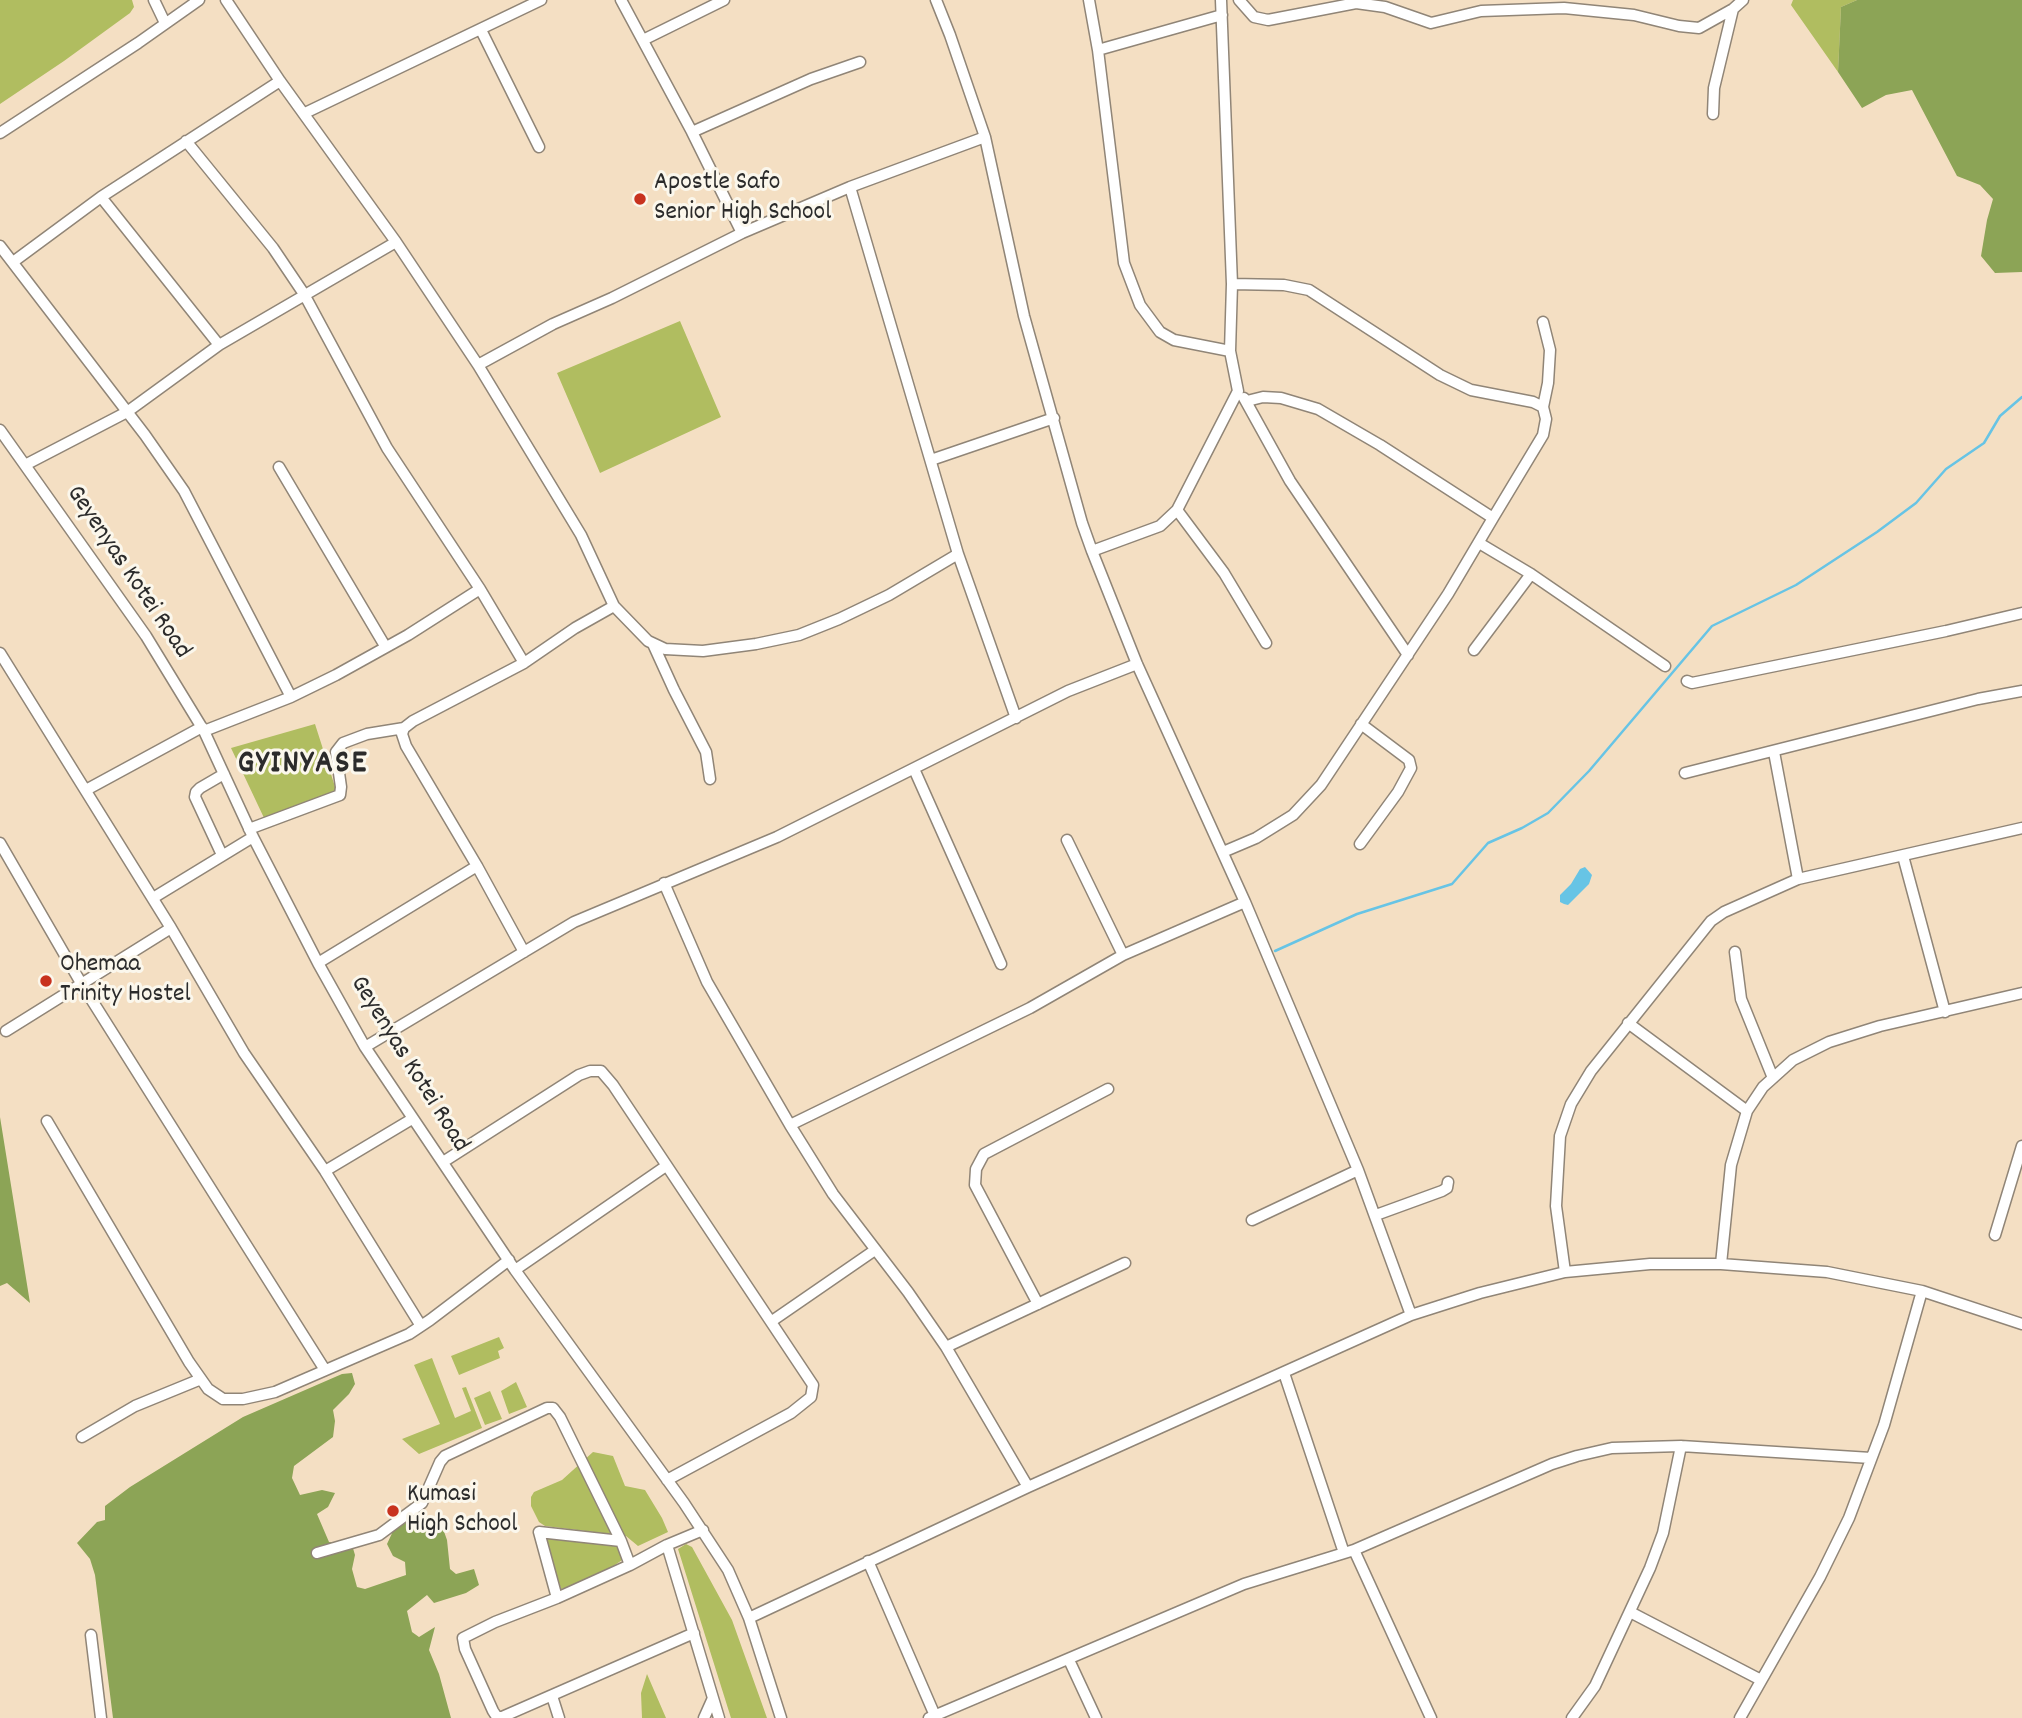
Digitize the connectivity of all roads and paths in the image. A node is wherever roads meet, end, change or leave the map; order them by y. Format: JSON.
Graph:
{"nodes":[{"id":1,"x":154,"y":0,"type":"edge"},
{"id":2,"x":199,"y":0,"type":"edge"},
{"id":3,"x":226,"y":0,"type":"edge"},
{"id":4,"x":541,"y":0,"type":"edge"},
{"id":5,"x":621,"y":0,"type":"edge"},
{"id":6,"x":724,"y":0,"type":"edge"},
{"id":7,"x":936,"y":0,"type":"edge"},
{"id":8,"x":1089,"y":0,"type":"edge"},
{"id":9,"x":1221,"y":0,"type":"edge"},
{"id":10,"x":1239,"y":0,"type":"edge"},
{"id":11,"x":1743,"y":0,"type":"edge"},
{"id":12,"x":1734,"y":9,"type":"junction"},
{"id":13,"x":1222,"y":15,"type":"junction"},
{"id":14,"x":165,"y":23,"type":"junction"},
{"id":15,"x":481,"y":30,"type":"junction"},
{"id":16,"x":643,"y":40,"type":"junction"},
{"id":17,"x":1098,"y":50,"type":"junction"},
{"id":18,"x":860,"y":62,"type":"dead end"},
{"id":19,"x":280,"y":80,"type":"junction"},
{"id":20,"x":304,"y":113,"type":"junction"},
{"id":21,"x":1713,"y":114,"type":"dead end"},
{"id":22,"x":692,"y":132,"type":"junction"},
{"id":23,"x":0,"y":133,"type":"edge"},
{"id":24,"x":985,"y":136,"type":"junction"},
{"id":25,"x":186,"y":141,"type":"junction"},
{"id":26,"x":539,"y":147,"type":"dead end"},
{"id":27,"x":850,"y":187,"type":"junction"},
{"id":28,"x":101,"y":197,"type":"junction"},
{"id":29,"x":742,"y":233,"type":"junction"},
{"id":30,"x":396,"y":242,"type":"junction"},
{"id":31,"x":0,"y":246,"type":"edge"},
{"id":32,"x":13,"y":261,"type":"junction"},
{"id":33,"x":1232,"y":284,"type":"junction"},
{"id":34,"x":304,"y":294,"type":"junction"},
{"id":35,"x":1543,"y":322,"type":"dead end"},
{"id":36,"x":219,"y":345,"type":"junction"},
{"id":37,"x":1230,"y":351,"type":"junction"},
{"id":38,"x":478,"y":365,"type":"junction"},
{"id":39,"x":1238,"y":391,"type":"junction"},
{"id":40,"x":1247,"y":401,"type":"junction"},
{"id":41,"x":1543,"y":407,"type":"junction"},
{"id":42,"x":127,"y":412,"type":"junction"},
{"id":43,"x":1054,"y":418,"type":"junction"},
{"id":44,"x":0,"y":430,"type":"edge"},
{"id":45,"x":931,"y":460,"type":"junction"},
{"id":46,"x":25,"y":465,"type":"junction"},
{"id":47,"x":279,"y":467,"type":"dead end"},
{"id":48,"x":1177,"y":510,"type":"junction"},
{"id":49,"x":1493,"y":518,"type":"junction"},
{"id":50,"x":1479,"y":543,"type":"junction"},
{"id":51,"x":1092,"y":551,"type":"junction"},
{"id":52,"x":958,"y":555,"type":"junction"},
{"id":53,"x":1531,"y":574,"type":"junction"},
{"id":54,"x":480,"y":589,"type":"junction"},
{"id":55,"x":614,"y":606,"type":"junction"},
{"id":56,"x":2022,"y":612,"type":"edge"},
{"id":57,"x":1266,"y":643,"type":"dead end"},
{"id":58,"x":653,"y":644,"type":"junction"},
{"id":59,"x":385,"y":646,"type":"junction"},
{"id":60,"x":1474,"y":650,"type":"dead end"},
{"id":61,"x":0,"y":653,"type":"edge"},
{"id":62,"x":1409,"y":654,"type":"junction"},
{"id":63,"x":524,"y":663,"type":"junction"},
{"id":64,"x":1137,"y":664,"type":"junction"},
{"id":65,"x":1665,"y":666,"type":"dead end"},
{"id":66,"x":1687,"y":681,"type":"dead end"},
{"id":67,"x":2022,"y":691,"type":"edge"},
{"id":68,"x":291,"y":697,"type":"junction"},
{"id":69,"x":1016,"y":718,"type":"junction"},
{"id":70,"x":1362,"y":724,"type":"junction"},
{"id":71,"x":404,"y":728,"type":"junction"},
{"id":72,"x":203,"y":729,"type":"junction"},
{"id":73,"x":1773,"y":752,"type":"junction"},
{"id":74,"x":914,"y":769,"type":"junction"},
{"id":75,"x":1685,"y":773,"type":"dead end"},
{"id":76,"x":224,"y":774,"type":"junction"},
{"id":77,"x":710,"y":779,"type":"dead end"},
{"id":78,"x":86,"y":790,"type":"junction"},
{"id":79,"x":2022,"y":828,"type":"edge"},
{"id":80,"x":251,"y":833,"type":"junction"},
{"id":81,"x":1067,"y":840,"type":"dead end"},
{"id":82,"x":0,"y":843,"type":"edge"},
{"id":83,"x":1360,"y":844,"type":"dead end"},
{"id":84,"x":1223,"y":852,"type":"junction"},
{"id":85,"x":222,"y":855,"type":"junction"},
{"id":86,"x":1903,"y":856,"type":"junction"},
{"id":87,"x":477,"y":866,"type":"junction"},
{"id":88,"x":1798,"y":879,"type":"junction"},
{"id":89,"x":664,"y":883,"type":"junction"},
{"id":90,"x":153,"y":898,"type":"junction"},
{"id":91,"x":1245,"y":902,"type":"junction"},
{"id":92,"x":172,"y":928,"type":"junction"},
{"id":93,"x":524,"y":952,"type":"junction"},
{"id":94,"x":1735,"y":952,"type":"dead end"},
{"id":95,"x":1123,"y":956,"type":"junction"},
{"id":96,"x":318,"y":964,"type":"junction"},
{"id":97,"x":1001,"y":964,"type":"dead end"},
{"id":98,"x":81,"y":983,"type":"junction"},
{"id":99,"x":2022,"y":993,"type":"edge"},
{"id":100,"x":1945,"y":1012,"type":"junction"},
{"id":101,"x":1628,"y":1023,"type":"junction"},
{"id":102,"x":6,"y":1031,"type":"dead end"},
{"id":103,"x":365,"y":1047,"type":"junction"},
{"id":104,"x":1773,"y":1078,"type":"junction"},
{"id":105,"x":1108,"y":1089,"type":"dead end"},
{"id":106,"x":1747,"y":1111,"type":"junction"},
{"id":107,"x":412,"y":1119,"type":"junction"},
{"id":108,"x":47,"y":1121,"type":"dead end"},
{"id":109,"x":790,"y":1125,"type":"junction"},
{"id":110,"x":2022,"y":1146,"type":"edge"},
{"id":111,"x":443,"y":1162,"type":"junction"},
{"id":112,"x":666,"y":1166,"type":"junction"},
{"id":113,"x":1359,"y":1170,"type":"junction"},
{"id":114,"x":325,"y":1171,"type":"junction"},
{"id":115,"x":1448,"y":1182,"type":"dead end"},
{"id":116,"x":1376,"y":1215,"type":"junction"},
{"id":117,"x":1252,"y":1220,"type":"dead end"},
{"id":118,"x":1995,"y":1235,"type":"dead end"},
{"id":119,"x":875,"y":1250,"type":"junction"},
{"id":120,"x":509,"y":1260,"type":"junction"},
{"id":121,"x":1125,"y":1263,"type":"dead end"},
{"id":122,"x":1721,"y":1264,"type":"junction"},
{"id":123,"x":516,"y":1270,"type":"junction"},
{"id":124,"x":1564,"y":1272,"type":"junction"},
{"id":125,"x":1922,"y":1291,"type":"junction"},
{"id":126,"x":1038,"y":1304,"type":"junction"},
{"id":127,"x":1411,"y":1315,"type":"junction"},
{"id":128,"x":772,"y":1321,"type":"junction"},
{"id":129,"x":2022,"y":1324,"type":"edge"},
{"id":130,"x":421,"y":1326,"type":"junction"},
{"id":131,"x":946,"y":1347,"type":"junction"},
{"id":132,"x":325,"y":1370,"type":"junction"},
{"id":133,"x":1284,"y":1373,"type":"junction"},
{"id":134,"x":201,"y":1379,"type":"junction"},
{"id":135,"x":82,"y":1437,"type":"dead end"},
{"id":136,"x":1681,"y":1446,"type":"junction"},
{"id":137,"x":1871,"y":1458,"type":"junction"},
{"id":138,"x":667,"y":1480,"type":"junction"},
{"id":139,"x":1028,"y":1487,"type":"junction"},
{"id":140,"x":703,"y":1530,"type":"junction"},
{"id":141,"x":621,"y":1541,"type":"junction"},
{"id":142,"x":667,"y":1545,"type":"junction"},
{"id":143,"x":1349,"y":1551,"type":"junction"},
{"id":144,"x":317,"y":1553,"type":"dead end"},
{"id":145,"x":868,"y":1561,"type":"junction"},
{"id":146,"x":630,"y":1565,"type":"junction"},
{"id":147,"x":557,"y":1598,"type":"junction"},
{"id":148,"x":1630,"y":1612,"type":"junction"},
{"id":149,"x":749,"y":1618,"type":"junction"},
{"id":150,"x":694,"y":1633,"type":"junction"},
{"id":151,"x":91,"y":1635,"type":"dead end"},
{"id":152,"x":1069,"y":1660,"type":"junction"},
{"id":153,"x":1761,"y":1680,"type":"junction"},
{"id":154,"x":552,"y":1696,"type":"junction"},
{"id":155,"x":713,"y":1698,"type":"junction"},
{"id":156,"x":934,"y":1717,"type":"edge"},
{"id":157,"x":102,"y":1718,"type":"edge"},
{"id":158,"x":559,"y":1718,"type":"edge"},
{"id":159,"x":704,"y":1718,"type":"edge"},
{"id":160,"x":719,"y":1718,"type":"edge"},
{"id":161,"x":781,"y":1718,"type":"edge"},
{"id":162,"x":1096,"y":1718,"type":"edge"},
{"id":163,"x":1431,"y":1718,"type":"edge"},
{"id":164,"x":1572,"y":1718,"type":"edge"},
{"id":165,"x":1740,"y":1718,"type":"edge"}],
"edges":[{"from":1,"to":14,"type":"street"},
{"from":2,"to":14,"type":"street"},
{"from":3,"to":19,"type":"street"},
{"from":4,"to":15,"type":"street"},
{"from":5,"to":16,"type":"street"},
{"from":6,"to":16,"type":"street"},
{"from":7,"to":24,"type":"street"},
{"from":8,"to":17,"type":"street"},
{"from":9,"to":13,"type":"street"},
{"from":10,"to":12,"type":"street"},
{"from":11,"to":12,"type":"street"},
{"from":12,"to":21,"type":"street"},
{"from":13,"to":17,"type":"street"},
{"from":13,"to":33,"type":"street"},
{"from":14,"to":23,"type":"street"},
{"from":15,"to":20,"type":"street"},
{"from":15,"to":26,"type":"street"},
{"from":16,"to":22,"type":"street"},
{"from":17,"to":37,"type":"street"},
{"from":18,"to":22,"type":"street"},
{"from":19,"to":20,"type":"street"},
{"from":19,"to":25,"type":"street"},
{"from":20,"to":30,"type":"street"},
{"from":22,"to":29,"type":"street"},
{"from":24,"to":27,"type":"street"},
{"from":24,"to":43,"type":"street"},
{"from":25,"to":28,"type":"street"},
{"from":25,"to":34,"type":"street"},
{"from":27,"to":29,"type":"street"},
{"from":27,"to":45,"type":"street"},
{"from":28,"to":32,"type":"street"},
{"from":28,"to":36,"type":"street"},
{"from":29,"to":38,"type":"street"},
{"from":30,"to":34,"type":"street"},
{"from":30,"to":38,"type":"street"},
{"from":31,"to":32,"type":"street"},
{"from":32,"to":42,"type":"street"},
{"from":33,"to":37,"type":"street"},
{"from":33,"to":41,"type":"street"},
{"from":34,"to":36,"type":"street"},
{"from":34,"to":54,"type":"street"},
{"from":35,"to":41,"type":"street"},
{"from":36,"to":42,"type":"street"},
{"from":37,"to":39,"type":"street"},
{"from":38,"to":55,"type":"street"},
{"from":39,"to":40,"type":"street"},
{"from":39,"to":48,"type":"street"},
{"from":40,"to":49,"type":"street"},
{"from":40,"to":62,"type":"street"},
{"from":41,"to":49,"type":"street"},
{"from":42,"to":46,"type":"street"},
{"from":42,"to":68,"type":"street"},
{"from":43,"to":45,"type":"street"},
{"from":43,"to":51,"type":"street"},
{"from":44,"to":46,"type":"street","name":"Geyenyas Kotei Road"},
{"from":45,"to":52,"type":"street"},
{"from":46,"to":72,"type":"street","name":"Geyenyas Kotei Road"},
{"from":47,"to":59,"type":"street"},
{"from":48,"to":51,"type":"street"},
{"from":48,"to":57,"type":"street"},
{"from":49,"to":50,"type":"street"},
{"from":50,"to":53,"type":"street"},
{"from":50,"to":62,"type":"street"},
{"from":51,"to":64,"type":"street"},
{"from":52,"to":58,"type":"street"},
{"from":52,"to":69,"type":"street"},
{"from":53,"to":60,"type":"street"},
{"from":53,"to":65,"type":"street"},
{"from":54,"to":59,"type":"street"},
{"from":54,"to":63,"type":"street"},
{"from":55,"to":58,"type":"street"},
{"from":55,"to":63,"type":"street"},
{"from":56,"to":66,"type":"street"},
{"from":58,"to":77,"type":"street"},
{"from":59,"to":68,"type":"street"},
{"from":61,"to":78,"type":"street"},
{"from":62,"to":70,"type":"street"},
{"from":63,"to":71,"type":"street"},
{"from":64,"to":69,"type":"street"},
{"from":64,"to":84,"type":"street"},
{"from":67,"to":73,"type":"street"},
{"from":68,"to":72,"type":"street"},
{"from":69,"to":74,"type":"street"},
{"from":70,"to":83,"type":"street"},
{"from":70,"to":84,"type":"street"},
{"from":71,"to":80,"type":"street"},
{"from":71,"to":87,"type":"street"},
{"from":72,"to":76,"type":"street","name":"Geyenyas Kotei Road"},
{"from":72,"to":78,"type":"street"},
{"from":73,"to":75,"type":"street"},
{"from":73,"to":88,"type":"street"},
{"from":74,"to":89,"type":"street"},
{"from":74,"to":97,"type":"street"},
{"from":76,"to":80,"type":"street","name":"Geyenyas Kotei Road"},
{"from":76,"to":85,"type":"street"},
{"from":78,"to":90,"type":"street"},
{"from":79,"to":86,"type":"street"},
{"from":80,"to":85,"type":"street"},
{"from":80,"to":96,"type":"street","name":"Geyenyas Kotei Road"},
{"from":81,"to":95,"type":"street"},
{"from":82,"to":98,"type":"street"},
{"from":84,"to":91,"type":"street"},
{"from":85,"to":90,"type":"street"},
{"from":86,"to":88,"type":"street"},
{"from":86,"to":100,"type":"street"},
{"from":87,"to":93,"type":"street"},
{"from":87,"to":96,"type":"street"},
{"from":88,"to":101,"type":"street"},
{"from":89,"to":93,"type":"street"},
{"from":89,"to":109,"type":"street"},
{"from":90,"to":92,"type":"street"},
{"from":91,"to":95,"type":"street"},
{"from":91,"to":113,"type":"street"},
{"from":92,"to":98,"type":"street"},
{"from":92,"to":114,"type":"street"},
{"from":93,"to":103,"type":"street"},
{"from":94,"to":104,"type":"street"},
{"from":95,"to":109,"type":"street"},
{"from":96,"to":103,"type":"street","name":"Geyenyas Kotei Road"},
{"from":98,"to":102,"type":"street"},
{"from":98,"to":132,"type":"street"},
{"from":99,"to":100,"type":"street"},
{"from":100,"to":104,"type":"street"},
{"from":101,"to":106,"type":"street"},
{"from":101,"to":124,"type":"street"},
{"from":103,"to":107,"type":"street","name":"Geyenyas Kotei Road"},
{"from":104,"to":106,"type":"street"},
{"from":105,"to":126,"type":"street"},
{"from":106,"to":122,"type":"street"},
{"from":107,"to":111,"type":"street","name":"Geyenyas Kotei Road"},
{"from":107,"to":114,"type":"street"},
{"from":108,"to":134,"type":"street"},
{"from":109,"to":119,"type":"street"},
{"from":110,"to":118,"type":"street"},
{"from":111,"to":112,"type":"street"},
{"from":111,"to":120,"type":"street","name":"Geyenyas Kotei Road"},
{"from":112,"to":123,"type":"street"},
{"from":112,"to":128,"type":"street"},
{"from":113,"to":116,"type":"street"},
{"from":113,"to":117,"type":"street"},
{"from":114,"to":130,"type":"street"},
{"from":115,"to":116,"type":"street"},
{"from":116,"to":127,"type":"street"},
{"from":119,"to":128,"type":"street"},
{"from":119,"to":131,"type":"street"},
{"from":120,"to":123,"type":"street","name":"Geyenyas Kotei Road"},
{"from":120,"to":130,"type":"street"},
{"from":121,"to":126,"type":"street"},
{"from":122,"to":124,"type":"street"},
{"from":122,"to":125,"type":"street"},
{"from":123,"to":138,"type":"street","name":"Geyenyas Kotei Road"},
{"from":124,"to":127,"type":"street"},
{"from":125,"to":129,"type":"street"},
{"from":125,"to":137,"type":"street"},
{"from":126,"to":131,"type":"street"},
{"from":127,"to":133,"type":"street"},
{"from":128,"to":138,"type":"street"},
{"from":130,"to":132,"type":"street"},
{"from":131,"to":139,"type":"street"},
{"from":132,"to":134,"type":"street"},
{"from":133,"to":139,"type":"street"},
{"from":133,"to":143,"type":"street"},
{"from":134,"to":135,"type":"street"},
{"from":136,"to":137,"type":"street"},
{"from":136,"to":143,"type":"street"},
{"from":136,"to":148,"type":"street"},
{"from":137,"to":153,"type":"street"},
{"from":138,"to":140,"type":"street","name":"Geyenyas Kotei Road"},
{"from":139,"to":145,"type":"street"},
{"from":140,"to":142,"type":"street"},
{"from":140,"to":149,"type":"street","name":"Geyenyas Kotei Road"},
{"from":141,"to":144,"type":"street"},
{"from":141,"to":146,"type":"street"},
{"from":141,"to":147,"type":"street"},
{"from":142,"to":146,"type":"street"},
{"from":142,"to":150,"type":"street"},
{"from":143,"to":152,"type":"street"},
{"from":143,"to":163,"type":"street"},
{"from":145,"to":149,"type":"street"},
{"from":145,"to":156,"type":"street"},
{"from":146,"to":147,"type":"street"},
{"from":147,"to":154,"type":"street"},
{"from":148,"to":153,"type":"street"},
{"from":148,"to":164,"type":"street"},
{"from":149,"to":161,"type":"street","name":"Geyenyas Kotei Road"},
{"from":150,"to":154,"type":"street"},
{"from":150,"to":155,"type":"street"},
{"from":151,"to":157,"type":"street"},
{"from":152,"to":156,"type":"street"},
{"from":152,"to":162,"type":"street"},
{"from":153,"to":165,"type":"street"},
{"from":154,"to":158,"type":"street"},
{"from":155,"to":159,"type":"street"},
{"from":155,"to":160,"type":"street"}]}
